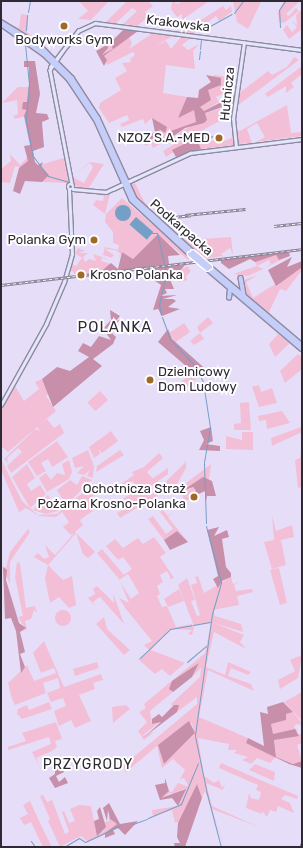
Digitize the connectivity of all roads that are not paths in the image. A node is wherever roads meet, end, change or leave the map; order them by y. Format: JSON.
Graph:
{"nodes":[{"id":1,"x":1,"y":23,"type":"edge"},
{"id":2,"x":244,"y":43,"type":"junction"},
{"id":3,"x":302,"y":50,"type":"edge"},
{"id":4,"x":50,"y":55,"type":"junction"},
{"id":5,"x":59,"y":57,"type":"junction"},
{"id":6,"x":56,"y":62,"type":"junction"},
{"id":7,"x":60,"y":69,"type":"junction"},
{"id":8,"x":51,"y":74,"type":"junction"},
{"id":9,"x":302,"y":139,"type":"edge"},
{"id":10,"x":236,"y":147,"type":"junction"},
{"id":11,"x":124,"y":184,"type":"junction"},
{"id":12,"x":72,"y":187,"type":"junction"},
{"id":13,"x":209,"y":268,"type":"junction"},
{"id":14,"x":241,"y":278,"type":"dead end"},
{"id":15,"x":241,"y":286,"type":"junction"},
{"id":16,"x":229,"y":287,"type":"junction"},
{"id":17,"x":235,"y":288,"type":"junction"},
{"id":18,"x":243,"y":298,"type":"junction"},
{"id":19,"x":302,"y":346,"type":"edge"},
{"id":20,"x":302,"y":349,"type":"edge"},
{"id":21,"x":1,"y":405,"type":"edge"}],
"edges":[{"from":1,"to":4,"type":"main road"},
{"from":1,"to":6,"type":"main road"},
{"from":2,"to":3,"type":"street","name":"Krakowska"},
{"from":2,"to":5,"type":"street","name":"Krakowska"},
{"from":2,"to":10,"type":"street","name":"Hutnicza"},
{"from":4,"to":5,"type":"street"},
{"from":4,"to":6,"type":"main road"},
{"from":5,"to":6,"type":"street"},
{"from":5,"to":6,"type":"street","name":"Krakowska"},
{"from":6,"to":7,"type":"main road","name":"Podkarpacka"},
{"from":6,"to":8,"type":"street","name":"Krakowska"},
{"from":6,"to":11,"type":"main road","name":"Podkarpacka"},
{"from":7,"to":8,"type":"street"},
{"from":7,"to":11,"type":"main road","name":"Podkarpacka"},
{"from":8,"to":12,"type":"street"},
{"from":9,"to":10,"type":"street"},
{"from":10,"to":11,"type":"street"},
{"from":11,"to":12,"type":"street"},
{"from":11,"to":13,"type":"main road","name":"Podkarpacka","bridge":true},
{"from":12,"to":21,"type":"street"},
{"from":13,"to":16,"type":"main road","name":"Podkarpacka"},
{"from":13,"to":17,"type":"main road","name":"Podkarpacka"},
{"from":14,"to":15,"type":"main road"},
{"from":15,"to":17,"type":"main road"},
{"from":15,"to":18,"type":"main road"},
{"from":16,"to":18,"type":"main road","name":"Podkarpacka"},
{"from":16,"to":18,"type":"main road"},
{"from":17,"to":18,"type":"main road","name":"Podkarpacka"},
{"from":18,"to":19,"type":"main road","name":"Podkarpacka"},
{"from":18,"to":20,"type":"main road","name":"Podkarpacka"}]}
